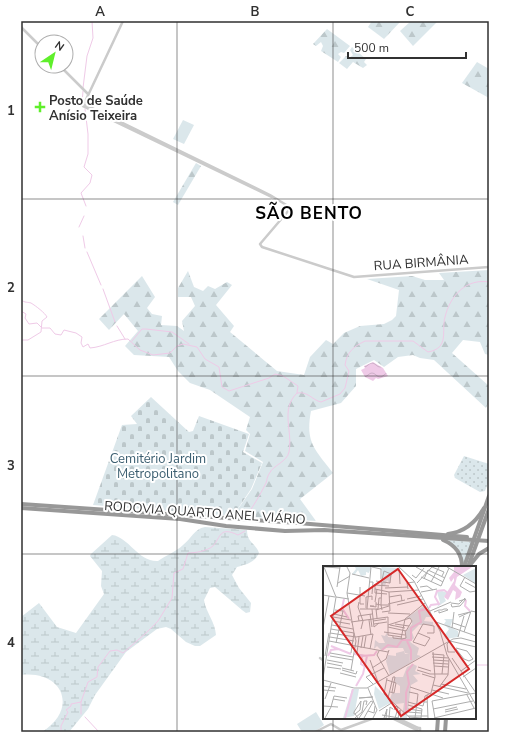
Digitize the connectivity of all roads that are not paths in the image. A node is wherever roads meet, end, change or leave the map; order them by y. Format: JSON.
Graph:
{"nodes":[{"id":1,"x":122,"y":21,"type":"edge"},
{"id":2,"x":21,"y":27,"type":"edge"},
{"id":3,"x":34,"y":40,"type":"edge"},
{"id":4,"x":68,"y":74,"type":"edge"},
{"id":5,"x":88,"y":94,"type":"junction"},
{"id":6,"x":489,"y":267,"type":"edge"},
{"id":7,"x":489,"y":496,"type":"edge"},
{"id":8,"x":488,"y":502,"type":"junction"},
{"id":9,"x":21,"y":504,"type":"edge"},
{"id":10,"x":35,"y":507,"type":"junction"},
{"id":11,"x":21,"y":508,"type":"edge"},
{"id":12,"x":63,"y":509,"type":"junction"},
{"id":13,"x":489,"y":509,"type":"edge"},
{"id":14,"x":227,"y":518,"type":"junction"},
{"id":15,"x":276,"y":522,"type":"junction"},
{"id":16,"x":226,"y":526,"type":"junction"},
{"id":17,"x":357,"y":528,"type":"junction"},
{"id":18,"x":276,"y":530,"type":"junction"},
{"id":19,"x":358,"y":533,"type":"junction"},
{"id":20,"x":427,"y":533,"type":"junction"},
{"id":21,"x":447,"y":537,"type":"junction"},
{"id":22,"x":435,"y":538,"type":"junction"},
{"id":23,"x":489,"y":540,"type":"edge"},
{"id":24,"x":489,"y":548,"type":"edge"},
{"id":25,"x":463,"y":566,"type":"edge"},
{"id":26,"x":463,"y":566,"type":"edge"},
{"id":27,"x":468,"y":566,"type":"edge"},
{"id":28,"x":469,"y":566,"type":"edge"},
{"id":29,"x":320,"y":658,"type":"dead end"},
{"id":30,"x":323,"y":660,"type":"edge"},
{"id":31,"x":371,"y":719,"type":"edge"},
{"id":32,"x":394,"y":719,"type":"edge"},
{"id":33,"x":399,"y":719,"type":"edge"},
{"id":34,"x":438,"y":719,"type":"edge"},
{"id":35,"x":446,"y":719,"type":"edge"},
{"id":36,"x":419,"y":730,"type":"edge"},
{"id":37,"x":318,"y":732,"type":"edge"},
{"id":38,"x":424,"y":732,"type":"edge"},
{"id":39,"x":437,"y":732,"type":"edge"},
{"id":40,"x":445,"y":732,"type":"edge"}],
"edges":[{"from":1,"to":5,"type":"street"},
{"from":2,"to":3,"type":"street"},
{"from":4,"to":5,"type":"street"},
{"from":5,"to":6,"type":"street","name":"RUA BIRMÂNIA"},
{"from":7,"to":8,"type":"highway"},
{"from":8,"to":20,"type":"highway"},
{"from":8,"to":25,"type":"highway"},
{"from":9,"to":10,"type":"highway","name":"RODOVIA QUARTO ANEL VIÁRIO"},
{"from":10,"to":11,"type":"highway","name":"RODOVIA QUARTO ANEL VIÁRIO"},
{"from":10,"to":12,"type":"highway","name":"RODOVIA QUARTO ANEL VIÁRIO"},
{"from":12,"to":14,"type":"highway","name":"RODOVIA QUARTO ANEL VIÁRIO"},
{"from":12,"to":16,"type":"highway","name":"RODOVIA QUARTO ANEL VIÁRIO"},
{"from":13,"to":27,"type":"highway"},
{"from":14,"to":15,"type":"highway","name":"RODOVIA QUARTO ANEL VIÁRIO"},
{"from":14,"to":16,"type":"highway"},
{"from":15,"to":17,"type":"highway","name":"RODOVIA QUARTO ANEL VIÁRIO"},
{"from":15,"to":18,"type":"highway"},
{"from":16,"to":18,"type":"highway","name":"RODOVIA QUARTO ANEL VIÁRIO"},
{"from":17,"to":19,"type":"highway"},
{"from":17,"to":20,"type":"highway","name":"RODOVIA QUARTO ANEL VIÁRIO"},
{"from":18,"to":19,"type":"highway","name":"RODOVIA QUARTO ANEL VIÁRIO"},
{"from":19,"to":22,"type":"highway","name":"RODOVIA QUARTO ANEL VIÁRIO"},
{"from":20,"to":21,"type":"highway"},
{"from":21,"to":22,"type":"highway","name":"RODOVIA QUARTO ANEL VIÁRIO"},
{"from":21,"to":23,"type":"highway"},
{"from":22,"to":26,"type":"highway"},
{"from":24,"to":28,"type":"highway"},
{"from":29,"to":30,"type":"street"},
{"from":31,"to":37,"type":"street"},
{"from":32,"to":36,"type":"street"},
{"from":33,"to":36,"type":"street"},
{"from":34,"to":39,"type":"highway"},
{"from":35,"to":40,"type":"highway"},
{"from":36,"to":38,"type":"street"}]}
